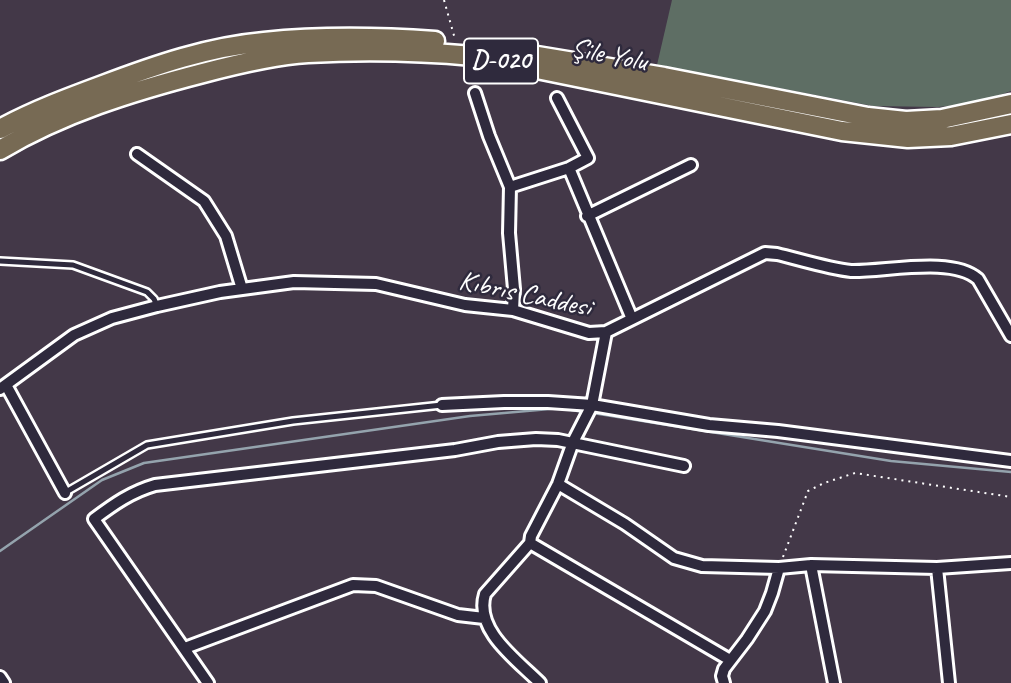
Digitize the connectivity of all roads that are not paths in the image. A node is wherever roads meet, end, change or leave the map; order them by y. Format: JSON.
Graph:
{"nodes":[{"id":1,"x":475,"y":93,"type":"dead end"},
{"id":2,"x":557,"y":98,"type":"dead end"},
{"id":3,"x":1011,"y":104,"type":"edge"},
{"id":4,"x":1011,"y":124,"type":"edge"},
{"id":5,"x":0,"y":130,"type":"edge"},
{"id":6,"x":0,"y":150,"type":"edge"},
{"id":7,"x":137,"y":154,"type":"dead end"},
{"id":8,"x":691,"y":165,"type":"dead end"},
{"id":9,"x":569,"y":168,"type":"junction"},
{"id":10,"x":510,"y":187,"type":"junction"},
{"id":11,"x":587,"y":216,"type":"junction"},
{"id":12,"x":0,"y":261,"type":"edge"},
{"id":13,"x":242,"y":289,"type":"junction"},
{"id":14,"x":157,"y":306,"type":"junction"},
{"id":15,"x":513,"y":310,"type":"junction"},
{"id":16,"x":632,"y":319,"type":"junction"},
{"id":17,"x":606,"y":332,"type":"junction"},
{"id":18,"x":1011,"y":336,"type":"edge"},
{"id":19,"x":3,"y":387,"type":"edge"},
{"id":20,"x":442,"y":405,"type":"joint"},
{"id":21,"x":592,"y":405,"type":"junction"},
{"id":22,"x":573,"y":442,"type":"junction"},
{"id":23,"x":1011,"y":461,"type":"edge"},
{"id":24,"x":684,"y":466,"type":"dead end"},
{"id":25,"x":558,"y":484,"type":"junction"},
{"id":26,"x":65,"y":493,"type":"joint"},
{"id":27,"x":530,"y":543,"type":"junction"},
{"id":28,"x":1011,"y":563,"type":"edge"},
{"id":29,"x":811,"y":565,"type":"junction"},
{"id":30,"x":779,"y":568,"type":"junction"},
{"id":31,"x":937,"y":568,"type":"junction"},
{"id":32,"x":484,"y":618,"type":"junction"},
{"id":33,"x":185,"y":648,"type":"junction"},
{"id":34,"x":730,"y":660,"type":"junction"},
{"id":35,"x":0,"y":677,"type":"edge"},
{"id":36,"x":4,"y":683,"type":"edge"},
{"id":37,"x":208,"y":683,"type":"edge"},
{"id":38,"x":540,"y":683,"type":"edge"},
{"id":39,"x":724,"y":683,"type":"edge"},
{"id":40,"x":834,"y":683,"type":"edge"},
{"id":41,"x":948,"y":683,"type":"edge"}],
"edges":[{"from":1,"to":10,"type":"street"},
{"from":2,"to":9,"type":"street"},
{"from":3,"to":5,"type":"highway","name":"Şile Yolu","number":"D-020"},
{"from":4,"to":6,"type":"highway","name":"Şile Yolu","number":"D-020"},
{"from":7,"to":13,"type":"street"},
{"from":8,"to":11,"type":"street"},
{"from":9,"to":10,"type":"street"},
{"from":9,"to":11,"type":"street"},
{"from":10,"to":15,"type":"street"},
{"from":11,"to":16,"type":"street"},
{"from":12,"to":14,"type":"lane"},
{"from":13,"to":14,"type":"street","name":"Kıbrıs Caddesi"},
{"from":13,"to":15,"type":"street","name":"Kıbrıs Caddesi"},
{"from":14,"to":19,"type":"street","name":"Kıbrıs Caddesi"},
{"from":15,"to":17,"type":"street","name":"Kıbrıs Caddesi"},
{"from":16,"to":17,"type":"street","name":"Kıbrıs Caddesi"},
{"from":16,"to":18,"type":"street","name":"Kıbrıs Caddesi"},
{"from":17,"to":21,"type":"street"},
{"from":19,"to":26,"type":"street"},
{"from":20,"to":21,"type":"street"},
{"from":20,"to":26,"type":"lane"},
{"from":21,"to":22,"type":"street"},
{"from":21,"to":23,"type":"street"},
{"from":22,"to":24,"type":"street"},
{"from":22,"to":25,"type":"street"},
{"from":22,"to":33,"type":"street"},
{"from":25,"to":27,"type":"street"},
{"from":25,"to":30,"type":"street"},
{"from":27,"to":32,"type":"street"},
{"from":27,"to":34,"type":"street"},
{"from":28,"to":31,"type":"street"},
{"from":29,"to":30,"type":"street"},
{"from":29,"to":31,"type":"street"},
{"from":29,"to":40,"type":"street"},
{"from":30,"to":34,"type":"street"},
{"from":31,"to":41,"type":"street"},
{"from":32,"to":33,"type":"street"},
{"from":32,"to":38,"type":"street"},
{"from":33,"to":37,"type":"street"},
{"from":34,"to":39,"type":"street"},
{"from":35,"to":36,"type":"street"}]}
